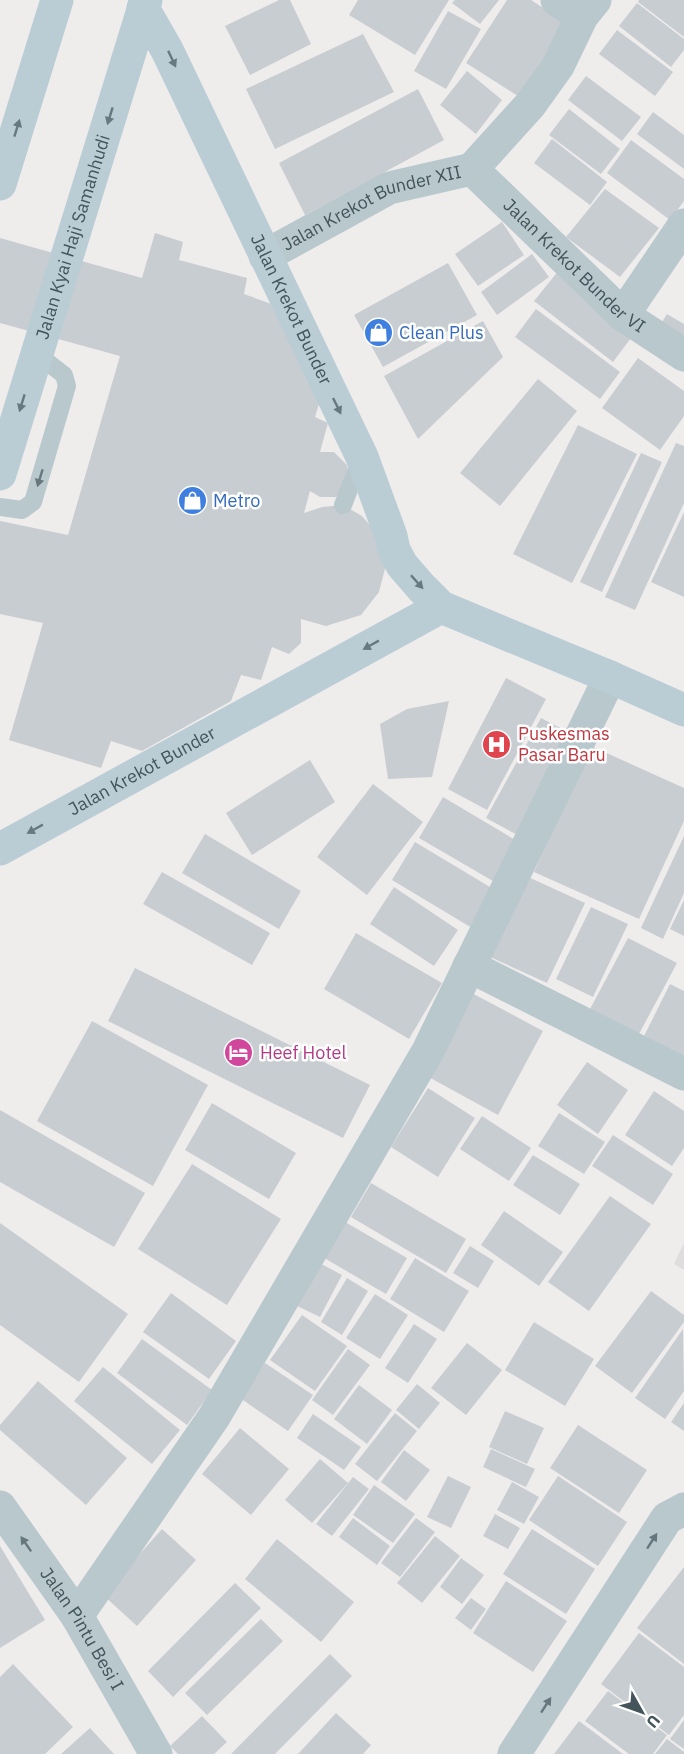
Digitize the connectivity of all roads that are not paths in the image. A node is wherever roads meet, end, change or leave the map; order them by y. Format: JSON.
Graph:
{"nodes":[{"id":1,"x":57,"y":0,"type":"edge"},
{"id":2,"x":145,"y":4,"type":"edge"},
{"id":3,"x":578,"y":5,"type":"edge"},
{"id":4,"x":472,"y":169,"type":"junction"},
{"id":5,"x":1,"y":176,"type":"edge"},
{"id":6,"x":684,"y":225,"type":"edge"},
{"id":7,"x":265,"y":256,"type":"junction"},
{"id":8,"x":623,"y":315,"type":"junction"},
{"id":9,"x":37,"y":354,"type":"junction"},
{"id":10,"x":684,"y":355,"type":"edge"},
{"id":11,"x":362,"y":457,"type":"junction"},
{"id":12,"x":0,"y":474,"type":"edge"},
{"id":13,"x":343,"y":505,"type":"dead end"},
{"id":14,"x":0,"y":507,"type":"edge"},
{"id":15,"x":441,"y":607,"type":"junction"},
{"id":16,"x":610,"y":677,"type":"junction"},
{"id":17,"x":684,"y":710,"type":"edge"},
{"id":18,"x":0,"y":849,"type":"edge"},
{"id":19,"x":469,"y":966,"type":"junction"},
{"id":20,"x":684,"y":1074,"type":"edge"},
{"id":21,"x":0,"y":1507,"type":"edge"},
{"id":22,"x":684,"y":1509,"type":"edge"},
{"id":23,"x":77,"y":1616,"type":"junction"},
{"id":24,"x":156,"y":1754,"type":"edge"},
{"id":25,"x":514,"y":1754,"type":"edge"}],
"edges":[{"from":5,"to":1,"type":"street","one_way":true},
{"from":2,"to":7,"type":"street","name":"Jalan Krekot Bunder","one_way":true},
{"from":2,"to":9,"type":"street","name":"Jalan Kyai Haji Samanhudi","one_way":true},
{"from":3,"to":4,"type":"street","name":"Jalan Krekot Bunder XII"},
{"from":4,"to":7,"type":"street","name":"Jalan Krekot Bunder XII"},
{"from":4,"to":8,"type":"street","name":"Jalan Krekot Bunder VI"},
{"from":6,"to":8,"type":"street"},
{"from":7,"to":11,"type":"street","name":"Jalan Krekot Bunder","one_way":true},
{"from":8,"to":10,"type":"street","name":"Jalan Krekot Bunder VI"},
{"from":9,"to":12,"type":"street","name":"Jalan Kyai Haji Samanhudi","one_way":true},
{"from":9,"to":14,"type":"lane","one_way":true},
{"from":11,"to":13,"type":"lane"},
{"from":11,"to":15,"type":"street","name":"Jalan Krekot Bunder","one_way":true},
{"from":15,"to":16,"type":"street","name":"Jalan Krekot Bunder"},
{"from":15,"to":18,"type":"street","name":"Jalan Krekot Bunder","one_way":true},
{"from":16,"to":17,"type":"street","name":"Jalan Krekot Bunder"},
{"from":16,"to":19,"type":"street"},
{"from":19,"to":20,"type":"street"},
{"from":19,"to":23,"type":"street"},
{"from":23,"to":21,"type":"street","name":"Jalan Pintu Besi I","one_way":true},
{"from":25,"to":22,"type":"street","one_way":true},
{"from":23,"to":24,"type":"street","name":"Jalan Pintu Besi I"}]}
